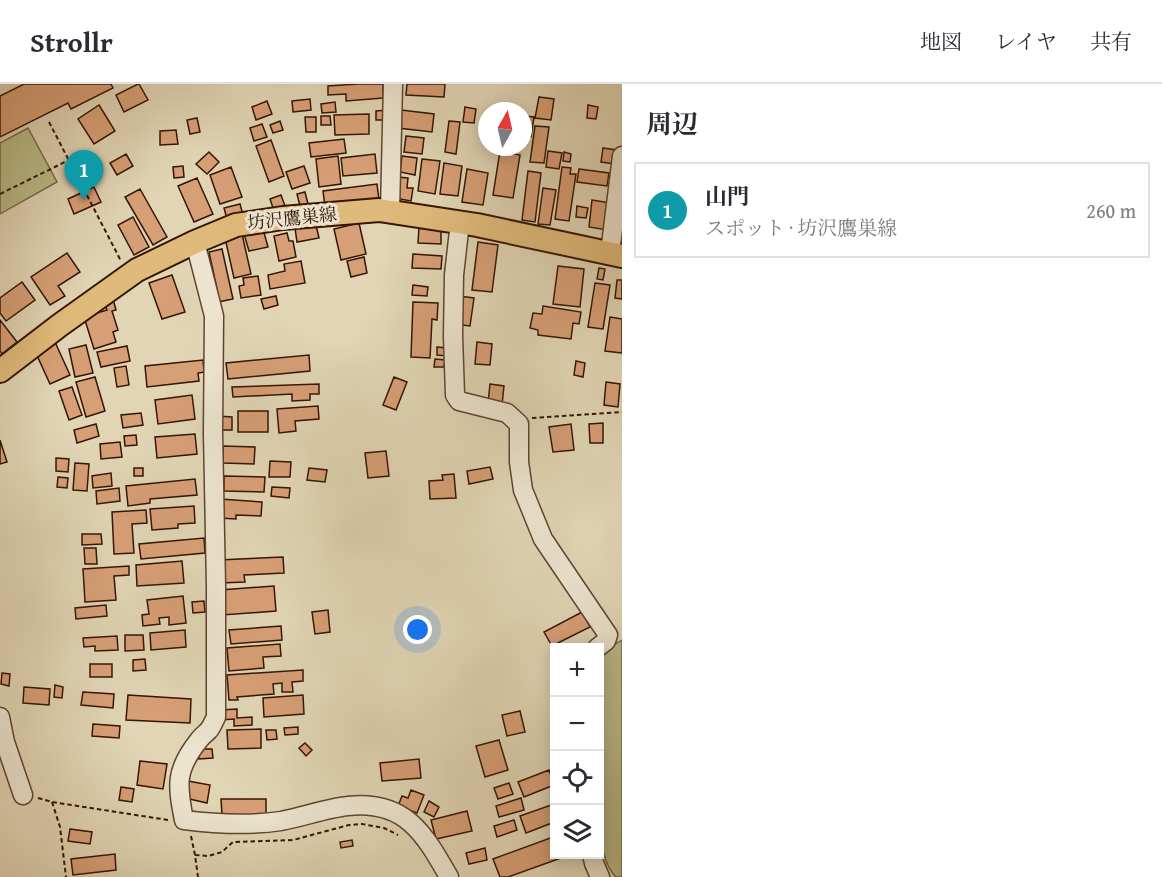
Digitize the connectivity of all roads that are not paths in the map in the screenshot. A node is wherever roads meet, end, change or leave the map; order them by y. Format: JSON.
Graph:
{"nodes":[{"id":1,"x":393,"y":84,"type":"edge"},
{"id":2,"x":622,"y":156,"type":"edge"},
{"id":3,"x":390,"y":211,"type":"junction"},
{"id":4,"x":460,"y":222,"type":"junction"},
{"id":5,"x":195,"y":242,"type":"junction"},
{"id":6,"x":616,"y":255,"type":"edge"},
{"id":7,"x":0,"y":371,"type":"edge"},
{"id":8,"x":603,"y":643,"type":"edge"},
{"id":9,"x":0,"y":717,"type":"edge"},
{"id":10,"x":22,"y":795,"type":"road end"},
{"id":11,"x":593,"y":859,"type":"edge"},
{"id":12,"x":449,"y":877,"type":"edge"},
{"id":13,"x":600,"y":877,"type":"edge"}],
"edges":[{"from":1,"to":3,"type":"street"},
{"from":2,"to":6,"type":"street"},
{"from":3,"to":4,"type":"main road","name":"坊沢鷹巣線"},
{"from":3,"to":5,"type":"main road","name":"坊沢鷹巣線"},
{"from":4,"to":6,"type":"main road","name":"坊沢鷹巣線"},
{"from":4,"to":8,"type":"street"},
{"from":5,"to":7,"type":"main road","name":"坊沢鷹巣線"},
{"from":5,"to":12,"type":"street"},
{"from":9,"to":10,"type":"street"},
{"from":11,"to":13,"type":"street"}]}
